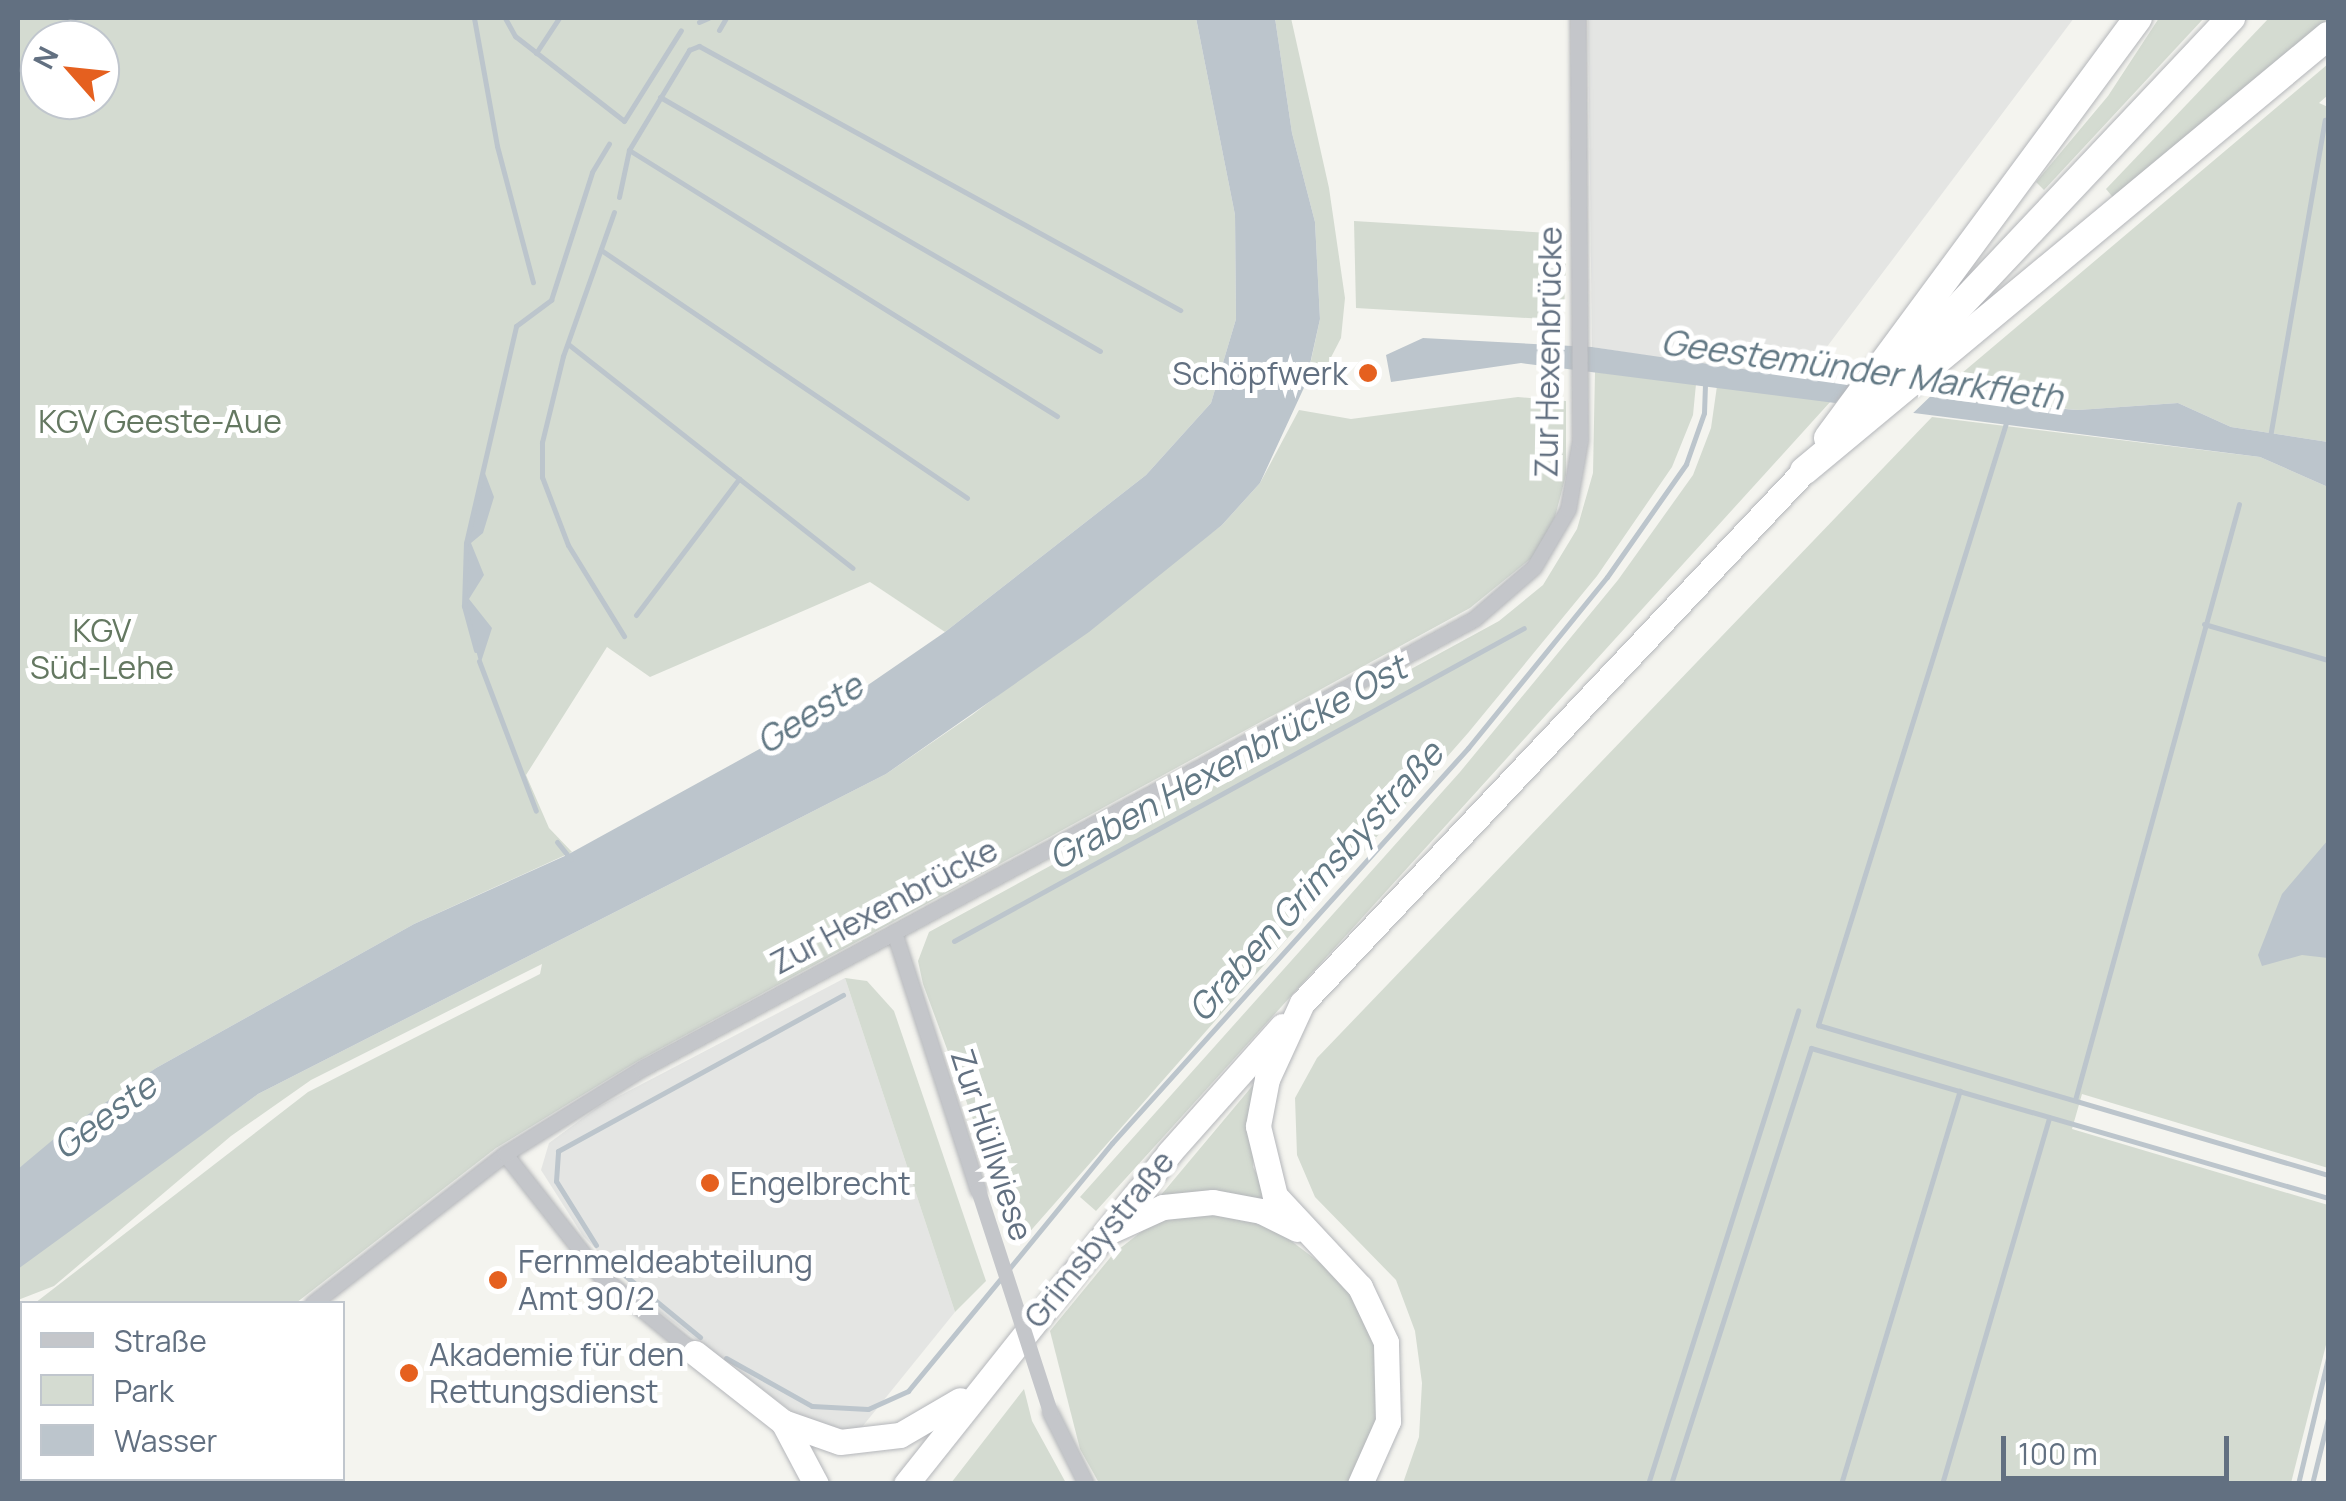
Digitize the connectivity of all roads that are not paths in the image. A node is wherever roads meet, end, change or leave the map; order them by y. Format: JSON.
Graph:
{"nodes":[{"id":1,"x":1578,"y":18,"type":"edge"},
{"id":2,"x":2138,"y":18,"type":"edge"},
{"id":3,"x":2231,"y":18,"type":"edge"},
{"id":4,"x":2328,"y":36,"type":"edge"},
{"id":5,"x":1897,"y":374,"type":"junction"},
{"id":6,"x":1804,"y":471,"type":"joint"},
{"id":7,"x":894,"y":932,"type":"junction"},
{"id":8,"x":1302,"y":1004,"type":"junction"},
{"id":9,"x":505,"y":1154,"type":"junction"},
{"id":10,"x":1305,"y":1234,"type":"junction"},
{"id":11,"x":1097,"y":1240,"type":"junction"},
{"id":12,"x":316,"y":1301,"type":"edge"},
{"id":13,"x":695,"y":1354,"type":"joint"},
{"id":14,"x":977,"y":1389,"type":"junction"},
{"id":15,"x":783,"y":1422,"type":"junction"},
{"id":16,"x":816,"y":1484,"type":"edge"},
{"id":17,"x":906,"y":1484,"type":"edge"},
{"id":18,"x":1086,"y":1484,"type":"edge"},
{"id":19,"x":1360,"y":1484,"type":"edge"}],
"edges":[{"from":1,"to":7,"type":"street","name":"Zur Hexenbrücke"},
{"from":2,"to":5,"type":"highway"},
{"from":3,"to":5,"type":"highway"},
{"from":4,"to":5,"type":"highway"},
{"from":5,"to":6,"type":"highway"},
{"from":6,"to":8,"type":"highway","name":"Grimsbystraße"},
{"from":7,"to":9,"type":"street","name":"Zur Hexenbrücke"},
{"from":7,"to":18,"type":"street","name":"Zur Hüllwiese","bridge":true},
{"from":8,"to":10,"type":"highway"},
{"from":8,"to":11,"type":"highway","name":"Grimsbystraße"},
{"from":9,"to":12,"type":"street","name":"Zur Hexenbrücke"},
{"from":9,"to":13,"type":"street"},
{"from":10,"to":11,"type":"highway"},
{"from":10,"to":19,"type":"highway"},
{"from":11,"to":14,"type":"highway","name":"Grimsbystraße"},
{"from":13,"to":15,"type":"highway"},
{"from":14,"to":15,"type":"highway"},
{"from":14,"to":17,"type":"highway","name":"Grimsbystraße"},
{"from":15,"to":16,"type":"highway"}]}
